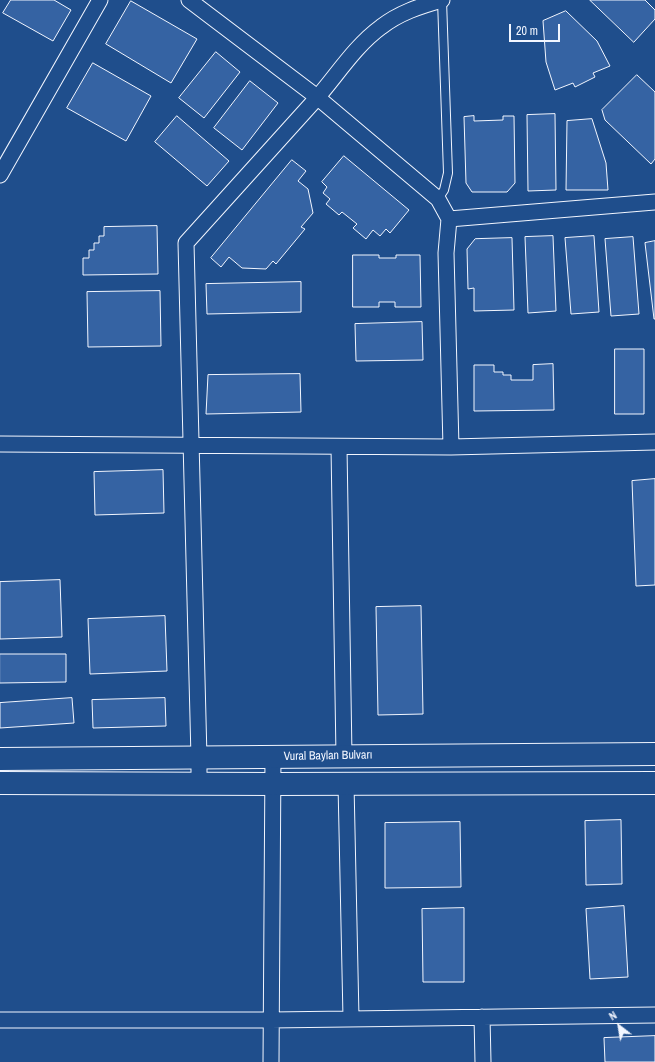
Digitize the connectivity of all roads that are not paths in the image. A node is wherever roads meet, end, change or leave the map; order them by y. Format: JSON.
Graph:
{"nodes":[{"id":1,"x":100,"y":0,"type":"edge"},
{"id":2,"x":189,"y":0,"type":"edge"},
{"id":3,"x":442,"y":0,"type":"edge"},
{"id":4,"x":318,"y":97,"type":"junction"},
{"id":5,"x":0,"y":174,"type":"edge"},
{"id":6,"x":438,"y":199,"type":"junction"},
{"id":7,"x":655,"y":202,"type":"edge"},
{"id":8,"x":449,"y":219,"type":"junction"},
{"id":9,"x":655,"y":442,"type":"edge"},
{"id":10,"x":0,"y":444,"type":"edge"},
{"id":11,"x":192,"y":446,"type":"junction"},
{"id":12,"x":339,"y":447,"type":"junction"},
{"id":13,"x":451,"y":448,"type":"junction"},
{"id":14,"x":655,"y":754,"type":"edge"},
{"id":15,"x":344,"y":756,"type":"junction"},
{"id":16,"x":273,"y":757,"type":"junction"},
{"id":17,"x":200,"y":758,"type":"junction"},
{"id":18,"x":0,"y":759,"type":"edge"},
{"id":19,"x":0,"y":783,"type":"edge"},
{"id":20,"x":655,"y":783,"type":"edge"},
{"id":21,"x":199,"y":784,"type":"junction"},
{"id":22,"x":273,"y":784,"type":"junction"},
{"id":23,"x":346,"y":784,"type":"junction"},
{"id":24,"x":655,"y":1015,"type":"edge"},
{"id":25,"x":482,"y":1017,"type":"junction"},
{"id":26,"x":351,"y":1018,"type":"junction"},
{"id":27,"x":0,"y":1020,"type":"edge"},
{"id":28,"x":271,"y":1020,"type":"junction"},
{"id":29,"x":271,"y":1062,"type":"edge"},
{"id":30,"x":483,"y":1062,"type":"edge"}],
"edges":[{"from":1,"to":5,"type":"street"},
{"from":2,"to":4,"type":"street"},
{"from":3,"to":4,"type":"street"},
{"from":3,"to":6,"type":"lane"},
{"from":4,"to":6,"type":"street"},
{"from":4,"to":11,"type":"street"},
{"from":6,"to":8,"type":"street"},
{"from":7,"to":8,"type":"street"},
{"from":8,"to":13,"type":"street"},
{"from":9,"to":13,"type":"street"},
{"from":10,"to":11,"type":"street"},
{"from":11,"to":12,"type":"street"},
{"from":11,"to":17,"type":"street"},
{"from":12,"to":13,"type":"street"},
{"from":12,"to":15,"type":"street"},
{"from":14,"to":15,"type":"main road","name":"Vural Baylan Bulvarı"},
{"from":15,"to":16,"type":"main road","name":"Vural Baylan Bulvarı"},
{"from":16,"to":17,"type":"main road","name":"Vural Baylan Bulvarı"},
{"from":16,"to":22,"type":"street"},
{"from":17,"to":18,"type":"main road","name":"Vural Baylan Bulvarı"},
{"from":17,"to":21,"type":"street"},
{"from":19,"to":21,"type":"main road"},
{"from":20,"to":23,"type":"main road"},
{"from":21,"to":22,"type":"main road"},
{"from":22,"to":23,"type":"main road"},
{"from":22,"to":28,"type":"street"},
{"from":23,"to":26,"type":"street"},
{"from":24,"to":25,"type":"street"},
{"from":25,"to":26,"type":"street"},
{"from":25,"to":30,"type":"street"},
{"from":26,"to":28,"type":"street"},
{"from":27,"to":28,"type":"street"},
{"from":28,"to":29,"type":"street"}]}
